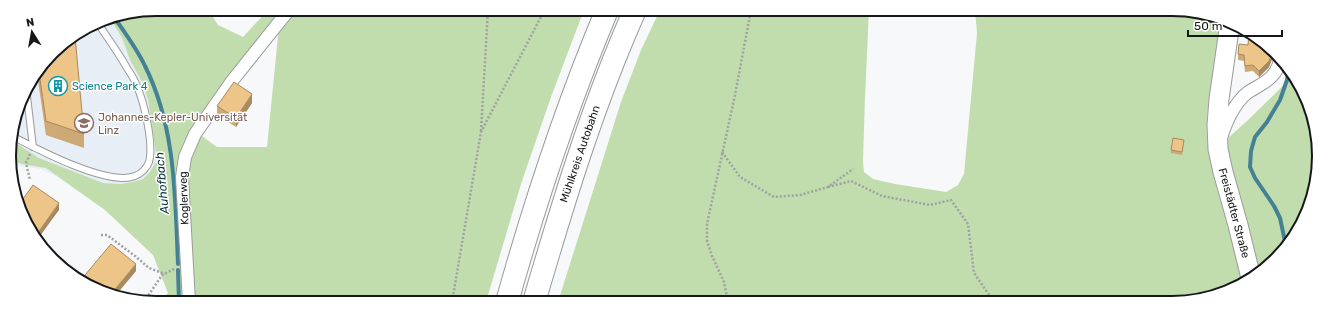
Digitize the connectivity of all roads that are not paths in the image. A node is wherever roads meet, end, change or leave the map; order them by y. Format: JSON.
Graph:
{"nodes":[{"id":1,"x":284,"y":16,"type":"edge"},
{"id":2,"x":604,"y":16,"type":"edge"},
{"id":3,"x":631,"y":16,"type":"edge"},
{"id":4,"x":100,"y":27,"type":"edge"},
{"id":5,"x":1229,"y":28,"type":"edge"},
{"id":6,"x":1279,"y":67,"type":"edge"},
{"id":7,"x":27,"y":100,"type":"edge"},
{"id":8,"x":17,"y":139,"type":"edge"},
{"id":9,"x":33,"y":147,"type":"junction"},
{"id":10,"x":1218,"y":149,"type":"junction"},
{"id":11,"x":1250,"y":272,"type":"edge"},
{"id":12,"x":189,"y":296,"type":"edge"},
{"id":13,"x":509,"y":296,"type":"edge"},
{"id":14,"x":536,"y":296,"type":"edge"}],
"edges":[{"from":1,"to":12,"type":"street","name":"Koglerweg"},
{"from":2,"to":13,"type":"highway"},
{"from":3,"to":14,"type":"highway","name":"Mühlkreis Autobahn"},
{"from":4,"to":9,"type":"lane"},
{"from":5,"to":10,"type":"main road","name":"Freistädter Straße"},
{"from":6,"to":10,"type":"street"},
{"from":7,"to":9,"type":"lane"},
{"from":8,"to":9,"type":"lane"},
{"from":10,"to":11,"type":"main road","name":"Freistädter Straße"}]}
